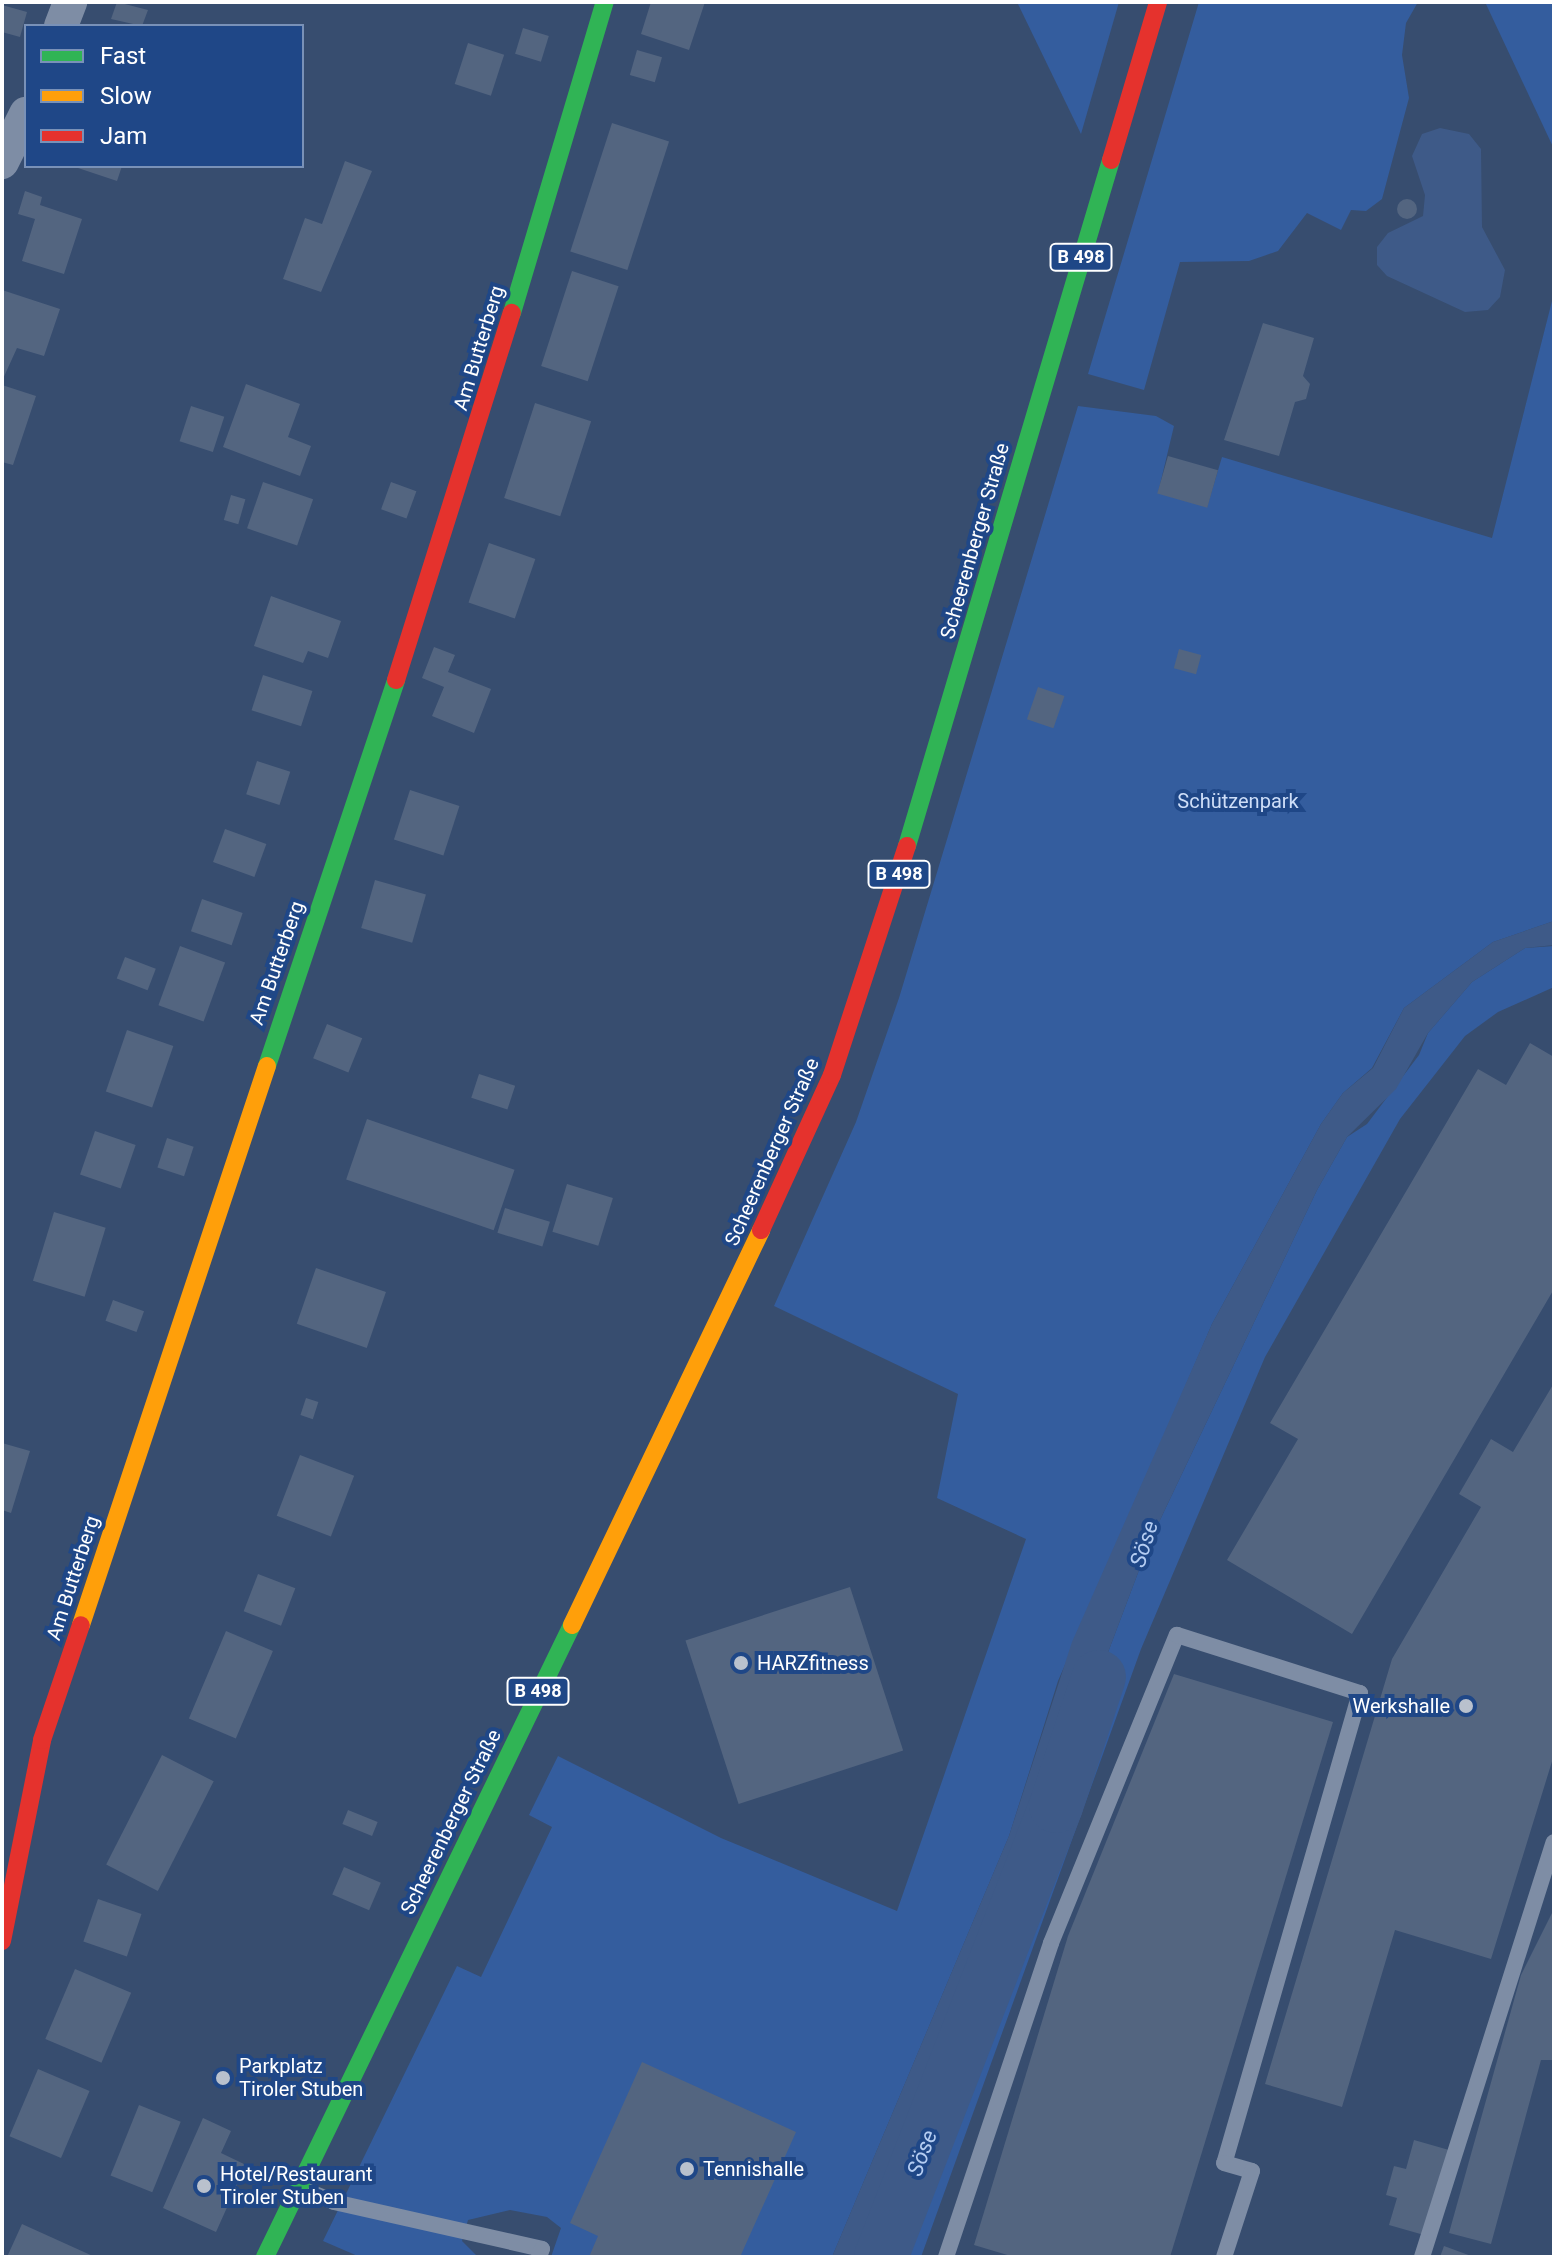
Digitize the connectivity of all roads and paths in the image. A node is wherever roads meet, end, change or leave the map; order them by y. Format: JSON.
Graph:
{"nodes":[{"id":1,"x":70,"y":2,"type":"edge"},
{"id":2,"x":605,"y":2,"type":"edge"},
{"id":3,"x":1158,"y":2,"type":"edge"},
{"id":4,"x":62,"y":24,"type":"edge"},
{"id":5,"x":24,"y":118,"type":"edge"},
{"id":6,"x":2,"y":162,"type":"edge"},
{"id":7,"x":1554,"y":1842,"type":"edge"},
{"id":8,"x":2,"y":1941,"type":"edge"},
{"id":9,"x":298,"y":2188,"type":"junction"},
{"id":10,"x":265,"y":2257,"type":"edge"},
{"id":11,"x":539,"y":2257,"type":"edge"},
{"id":12,"x":946,"y":2257,"type":"edge"},
{"id":13,"x":1224,"y":2257,"type":"edge"},
{"id":14,"x":1422,"y":2257,"type":"edge"}],
"edges":[{"from":1,"to":4,"type":"street"},
{"from":2,"to":8,"type":"main road","name":"Am Butterberg"},
{"from":3,"to":9,"type":"main road","name":"Scheerenberger Straße","number":"B 498"},
{"from":5,"to":6,"type":"street"},
{"from":7,"to":14,"type":"lane"},
{"from":9,"to":10,"type":"main road","name":"Scheerenberger Straße","number":"B 498"},
{"from":9,"to":11,"type":"lane"},
{"from":12,"to":13,"type":"lane"}]}
